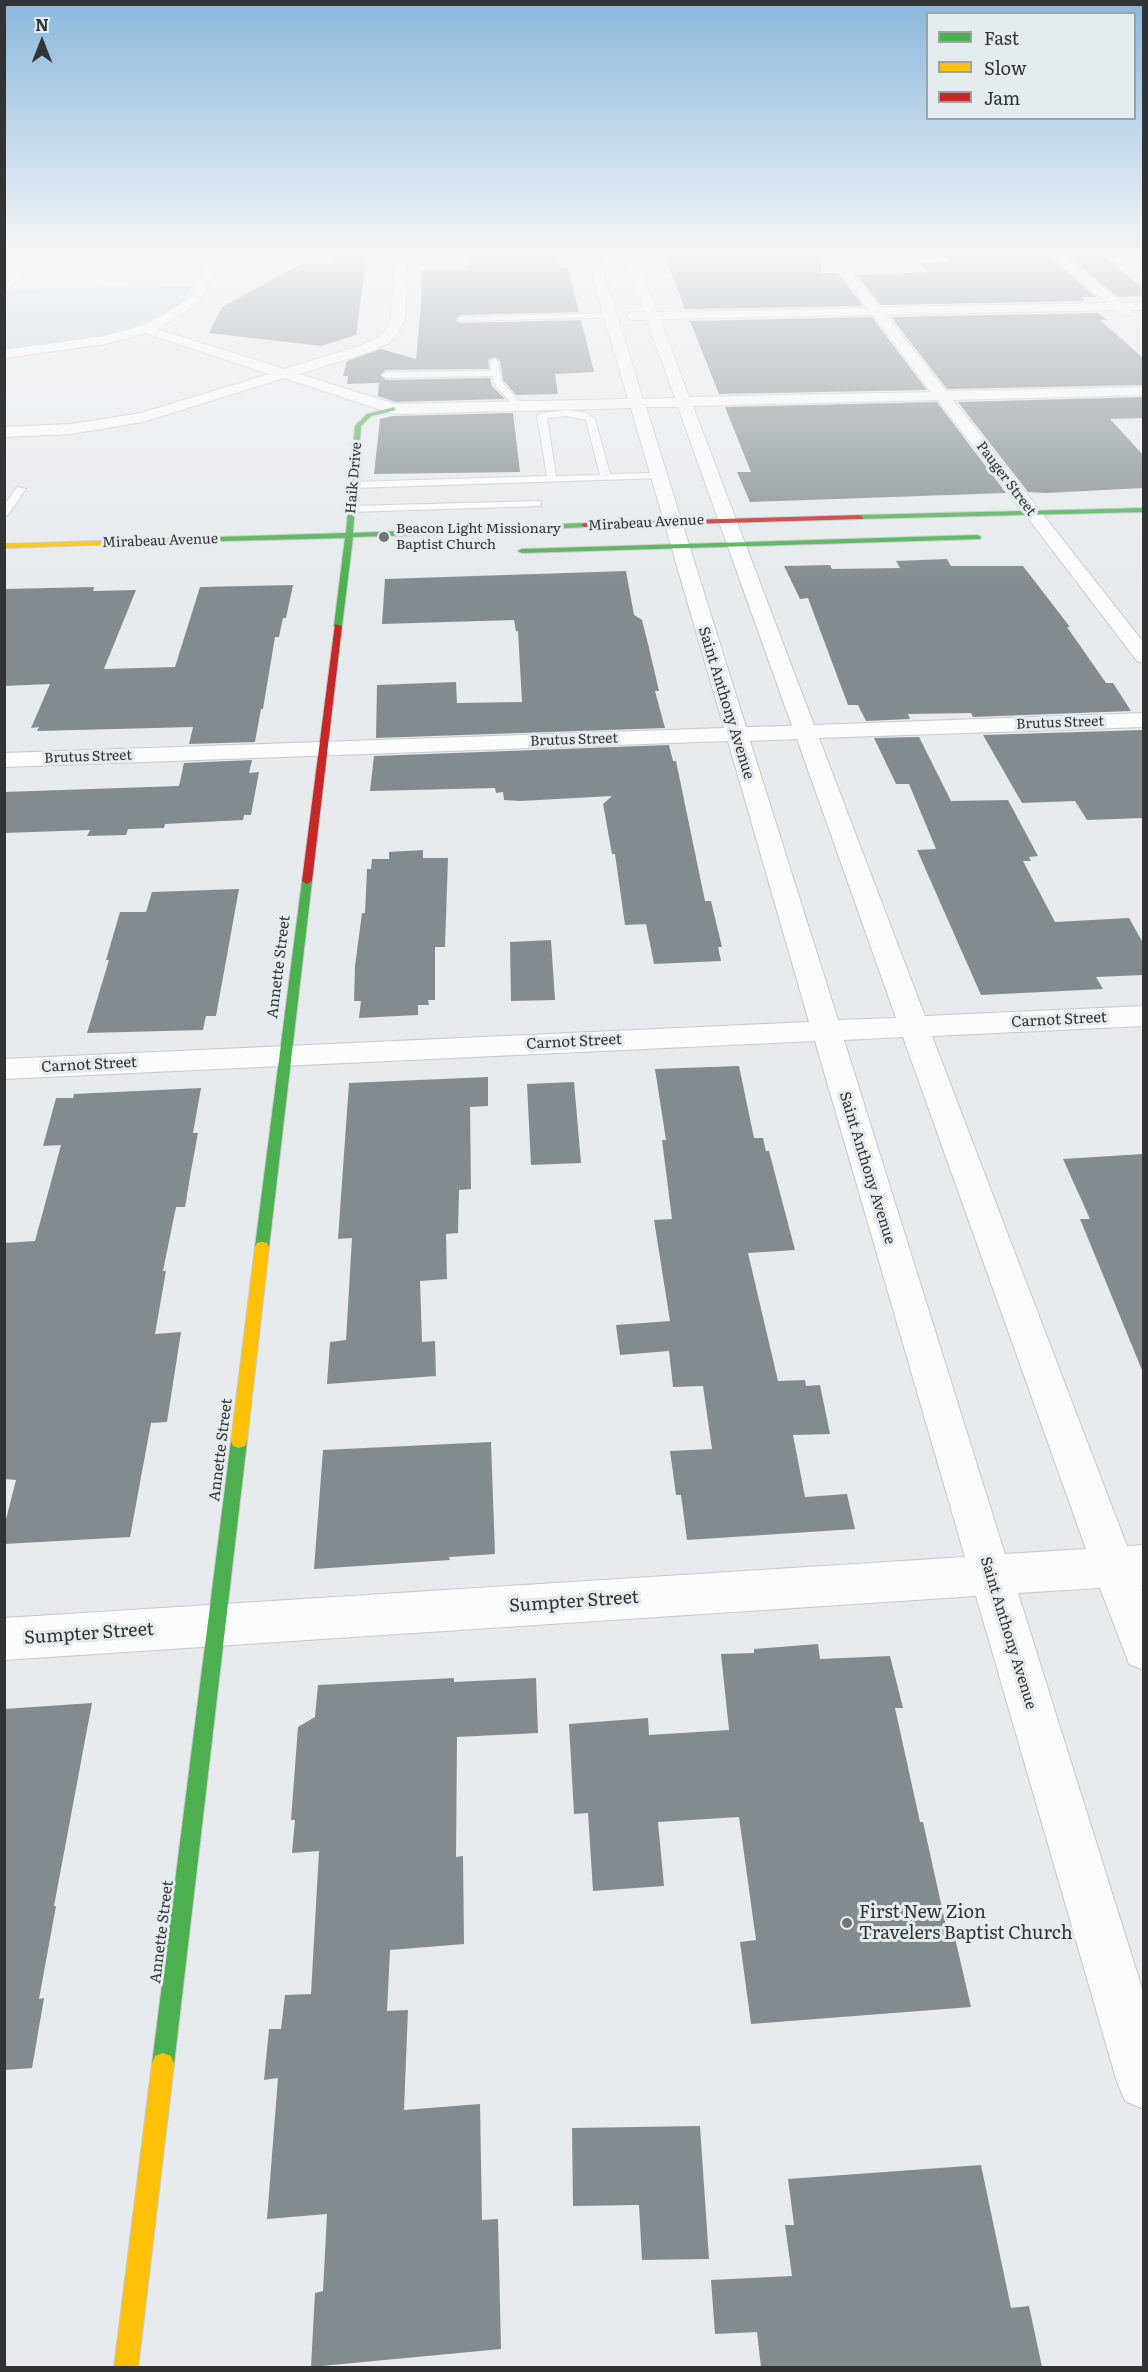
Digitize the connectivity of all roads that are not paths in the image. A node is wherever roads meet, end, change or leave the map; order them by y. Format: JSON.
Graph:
{"nodes":[{"id":1,"x":230,"y":365,"type":"edge"},
{"id":2,"x":323,"y":365,"type":"edge"},
{"id":3,"x":495,"y":365,"type":"edge"},
{"id":4,"x":626,"y":365,"type":"edge"},
{"id":5,"x":670,"y":365,"type":"edge"},
{"id":6,"x":918,"y":365,"type":"edge"},
{"id":7,"x":495,"y":373,"type":"junction"},
{"id":8,"x":234,"y":374,"type":"dead end"},
{"id":9,"x":386,"y":375,"type":"dead end"},
{"id":10,"x":280,"y":381,"type":"junction"},
{"id":11,"x":256,"y":382,"type":"junction"},
{"id":12,"x":1143,"y":391,"type":"edge"},
{"id":13,"x":942,"y":396,"type":"junction"},
{"id":14,"x":313,"y":398,"type":"dead end"},
{"id":15,"x":684,"y":402,"type":"junction"},
{"id":16,"x":637,"y":403,"type":"junction"},
{"id":17,"x":519,"y":406,"type":"junction"},
{"id":18,"x":394,"y":409,"type":"junction"},
{"id":19,"x":369,"y":415,"type":"junction"},
{"id":20,"x":4,"y":432,"type":"edge"},
{"id":21,"x":658,"y":476,"type":"junction"},
{"id":22,"x":606,"y":477,"type":"junction"},
{"id":23,"x":552,"y":479,"type":"junction"},
{"id":24,"x":353,"y":485,"type":"junction"},
{"id":25,"x":21,"y":489,"type":"dead end"},
{"id":26,"x":537,"y":504,"type":"junction"},
{"id":27,"x":351,"y":509,"type":"junction"},
{"id":28,"x":1143,"y":510,"type":"edge"},
{"id":29,"x":4,"y":513,"type":"edge"},
{"id":30,"x":1032,"y":514,"type":"junction"},
{"id":31,"x":732,"y":533,"type":"junction"},
{"id":32,"x":1071,"y":534,"type":"dead end"},
{"id":33,"x":675,"y":535,"type":"junction"},
{"id":34,"x":1042,"y":535,"type":"junction"},
{"id":35,"x":349,"y":536,"type":"junction"},
{"id":36,"x":988,"y":537,"type":"dead end"},
{"id":37,"x":4,"y":546,"type":"edge"},
{"id":38,"x":510,"y":551,"type":"dead end"},
{"id":39,"x":1143,"y":657,"type":"edge"},
{"id":40,"x":1143,"y":720,"type":"edge"},
{"id":41,"x":806,"y":732,"type":"junction"},
{"id":42,"x":736,"y":735,"type":"junction"},
{"id":43,"x":322,"y":749,"type":"junction"},
{"id":44,"x":4,"y":760,"type":"edge"},
{"id":45,"x":1143,"y":1016,"type":"edge"},
{"id":46,"x":914,"y":1026,"type":"junction"},
{"id":47,"x":825,"y":1031,"type":"junction"},
{"id":48,"x":285,"y":1056,"type":"junction"},
{"id":49,"x":4,"y":1069,"type":"edge"},
{"id":50,"x":1128,"y":1566,"type":"edge"},
{"id":51,"x":990,"y":1574,"type":"junction"},
{"id":52,"x":216,"y":1626,"type":"junction"},
{"id":53,"x":4,"y":1639,"type":"edge"},
{"id":54,"x":1143,"y":1649,"type":"edge"},
{"id":55,"x":1143,"y":2082,"type":"edge"},
{"id":56,"x":126,"y":2367,"type":"edge"}],
"edges":[{"from":1,"to":10,"type":"street"},
{"from":2,"to":10,"type":"street"},
{"from":3,"to":7,"type":"lane"},
{"from":4,"to":16,"type":"street","name":"Saint Anthony Avenue"},
{"from":5,"to":15,"type":"street"},
{"from":6,"to":13,"type":"street","name":"Pauger Street"},
{"from":7,"to":9,"type":"lane"},
{"from":7,"to":17,"type":"lane"},
{"from":8,"to":11,"type":"street"},
{"from":10,"to":11,"type":"street"},
{"from":10,"to":18,"type":"street"},
{"from":11,"to":20,"type":"street"},
{"from":12,"to":13,"type":"street"},
{"from":13,"to":15,"type":"street"},
{"from":13,"to":30,"type":"street","name":"Pauger Street"},
{"from":14,"to":19,"type":"street"},
{"from":15,"to":16,"type":"street"},
{"from":15,"to":31,"type":"street"},
{"from":16,"to":17,"type":"street"},
{"from":16,"to":21,"type":"street","name":"Saint Anthony Avenue"},
{"from":17,"to":18,"type":"street"},
{"from":18,"to":19,"type":"street"},
{"from":19,"to":24,"type":"street","name":"Haik Drive"},
{"from":21,"to":22,"type":"lane"},
{"from":21,"to":33,"type":"street","name":"Saint Anthony Avenue"},
{"from":22,"to":23,"type":"lane"},
{"from":22,"to":23,"type":"lane"},
{"from":23,"to":26,"type":"lane"},
{"from":24,"to":26,"type":"lane"},
{"from":24,"to":27,"type":"street","name":"Haik Drive"},
{"from":25,"to":29,"type":"lane"},
{"from":26,"to":27,"type":"lane"},
{"from":26,"to":33,"type":"street","name":"Mirabeau Avenue"},
{"from":26,"to":35,"type":"street","name":"Mirabeau Avenue"},
{"from":27,"to":35,"type":"street","name":"Haik Drive"},
{"from":28,"to":30,"type":"street","name":"Mirabeau Avenue"},
{"from":30,"to":31,"type":"street","name":"Mirabeau Avenue"},
{"from":30,"to":34,"type":"street","name":"Pauger Street"},
{"from":31,"to":33,"type":"street","name":"Mirabeau Avenue"},
{"from":31,"to":33,"type":"street","name":"Mirabeau Avenue"},
{"from":31,"to":36,"type":"street","name":"Mirabeau Avenue"},
{"from":31,"to":41,"type":"street"},
{"from":32,"to":34,"type":"street"},
{"from":33,"to":38,"type":"street","name":"Mirabeau Avenue"},
{"from":33,"to":42,"type":"street","name":"Saint Anthony Avenue"},
{"from":34,"to":39,"type":"street","name":"Pauger Street"},
{"from":35,"to":37,"type":"street","name":"Mirabeau Avenue"},
{"from":35,"to":43,"type":"street","name":"Annette Street"},
{"from":40,"to":41,"type":"street","name":"Brutus Street"},
{"from":41,"to":42,"type":"street","name":"Brutus Street"},
{"from":41,"to":46,"type":"street"},
{"from":42,"to":43,"type":"street","name":"Brutus Street"},
{"from":42,"to":47,"type":"street","name":"Saint Anthony Avenue"},
{"from":43,"to":44,"type":"street","name":"Brutus Street"},
{"from":43,"to":48,"type":"street","name":"Annette Street"},
{"from":45,"to":46,"type":"street","name":"Carnot Street"},
{"from":46,"to":47,"type":"street","name":"Carnot Street"},
{"from":46,"to":50,"type":"street"},
{"from":47,"to":48,"type":"street","name":"Carnot Street"},
{"from":47,"to":51,"type":"street","name":"Saint Anthony Avenue"},
{"from":48,"to":49,"type":"street","name":"Carnot Street"},
{"from":48,"to":52,"type":"street","name":"Annette Street"},
{"from":50,"to":51,"type":"street","name":"Sumpter Street"},
{"from":50,"to":54,"type":"street"},
{"from":51,"to":52,"type":"street","name":"Sumpter Street"},
{"from":51,"to":55,"type":"street","name":"Saint Anthony Avenue"},
{"from":52,"to":53,"type":"street","name":"Sumpter Street"},
{"from":52,"to":56,"type":"street","name":"Annette Street"}]}
